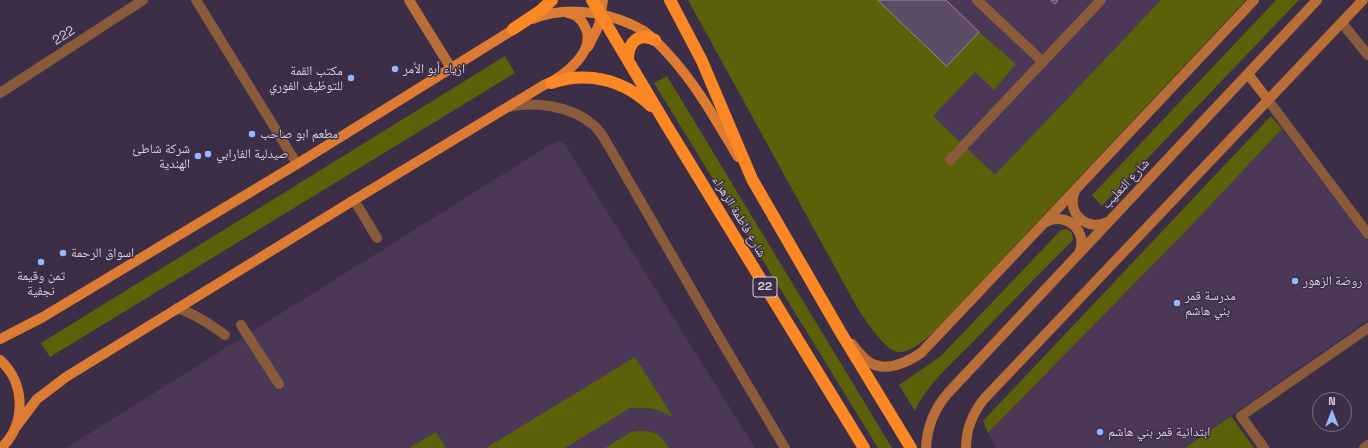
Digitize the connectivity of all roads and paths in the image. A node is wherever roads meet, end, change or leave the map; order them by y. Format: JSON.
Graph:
{"nodes":[{"id":1,"x":143,"y":0,"type":"edge"},
{"id":2,"x":196,"y":0,"type":"edge"},
{"id":3,"x":409,"y":0,"type":"edge"},
{"id":4,"x":552,"y":0,"type":"edge"},
{"id":5,"x":592,"y":0,"type":"edge"},
{"id":6,"x":603,"y":0,"type":"edge"},
{"id":7,"x":670,"y":0,"type":"edge"},
{"id":8,"x":977,"y":0,"type":"edge"},
{"id":9,"x":1101,"y":0,"type":"edge"},
{"id":10,"x":1254,"y":0,"type":"edge"},
{"id":11,"x":1318,"y":0,"type":"edge"},
{"id":12,"x":1363,"y":0,"type":"edge"},
{"id":13,"x":564,"y":12,"type":"junction"},
{"id":14,"x":601,"y":15,"type":"junction"},
{"id":15,"x":1342,"y":23,"type":"junction"},
{"id":16,"x":513,"y":29,"type":"junction"},
{"id":17,"x":655,"y":40,"type":"junction"},
{"id":18,"x":1368,"y":55,"type":"edge"},
{"id":19,"x":580,"y":58,"type":"junction"},
{"id":20,"x":628,"y":60,"type":"junction"},
{"id":21,"x":1043,"y":62,"type":"junction"},
{"id":22,"x":451,"y":68,"type":"junction"},
{"id":23,"x":1248,"y":74,"type":"junction"},
{"id":24,"x":551,"y":82,"type":"junction"},
{"id":25,"x":0,"y":93,"type":"edge"},
{"id":26,"x":1268,"y":100,"type":"junction"},
{"id":27,"x":509,"y":107,"type":"junction"},
{"id":28,"x":667,"y":126,"type":"junction"},
{"id":29,"x":950,"y":160,"type":"dead end"},
{"id":30,"x":297,"y":164,"type":"junction"},
{"id":31,"x":752,"y":179,"type":"junction"},
{"id":32,"x":1076,"y":190,"type":"junction"},
{"id":33,"x":354,"y":200,"type":"junction"},
{"id":34,"x":1112,"y":219,"type":"junction"},
{"id":35,"x":1044,"y":223,"type":"junction"},
{"id":36,"x":1368,"y":234,"type":"edge"},
{"id":37,"x":378,"y":238,"type":"dead end"},
{"id":38,"x":1078,"y":255,"type":"junction"},
{"id":39,"x":177,"y":308,"type":"junction"},
{"id":40,"x":241,"y":325,"type":"dead end"},
{"id":41,"x":1368,"y":328,"type":"edge"},
{"id":42,"x":840,"y":333,"type":"junction"},
{"id":43,"x":225,"y":335,"type":"dead end"},
{"id":44,"x":0,"y":339,"type":"edge"},
{"id":45,"x":0,"y":360,"type":"edge"},
{"id":46,"x":279,"y":384,"type":"dead end"},
{"id":47,"x":16,"y":426,"type":"junction"},
{"id":48,"x":1368,"y":445,"type":"edge"},
{"id":49,"x":2,"y":448,"type":"edge"},
{"id":50,"x":785,"y":448,"type":"edge"},
{"id":51,"x":864,"y":448,"type":"edge"},
{"id":52,"x":911,"y":448,"type":"edge"},
{"id":53,"x":926,"y":448,"type":"edge"},
{"id":54,"x":966,"y":448,"type":"edge"},
{"id":55,"x":1264,"y":448,"type":"edge"},
{"id":56,"x":1364,"y":448,"type":"edge"}],
"edges":[{"from":1,"to":25,"type":"street","name":"222"},
{"from":2,"to":30,"type":"street"},
{"from":3,"to":22,"type":"main road"},
{"from":4,"to":16,"type":"highway"},
{"from":5,"to":14,"type":"highway","name":"شارع فاطمة الزهراء","number":"22"},
{"from":6,"to":14,"type":"main road"},
{"from":7,"to":31,"type":"highway"},
{"from":8,"to":21,"type":"street"},
{"from":9,"to":21,"type":"street"},
{"from":10,"to":32,"type":"main road"},
{"from":11,"to":23,"type":"main road","name":"شارع التعليب"},
{"from":12,"to":15,"type":"main road"},
{"from":13,"to":14,"type":"main road"},
{"from":13,"to":16,"type":"main road"},
{"from":13,"to":19,"type":"main road"},
{"from":14,"to":17,"type":"main road"},
{"from":14,"to":19,"type":"main road"},
{"from":14,"to":20,"type":"highway","name":"شارع فاطمة الزهراء","number":"22"},
{"from":15,"to":18,"type":"street"},
{"from":15,"to":26,"type":"main road"},
{"from":16,"to":22,"type":"main road"},
{"from":17,"to":20,"type":"highway"},
{"from":17,"to":31,"type":"main road"},
{"from":19,"to":24,"type":"main road"},
{"from":20,"to":28,"type":"highway","name":"شارع فاطمة الزهراء","number":"22"},
{"from":21,"to":29,"type":"street"},
{"from":22,"to":30,"type":"main road"},
{"from":23,"to":26,"type":"main road"},
{"from":23,"to":34,"type":"main road","name":"شارع التعليب"},
{"from":24,"to":27,"type":"main road"},
{"from":24,"to":28,"type":"highway"},
{"from":26,"to":36,"type":"street"},
{"from":26,"to":54,"type":"main road"},
{"from":27,"to":33,"type":"main road"},
{"from":27,"to":50,"type":"street"},
{"from":28,"to":51,"type":"highway","name":"شارع فاطمة الزهراء","number":"22"},
{"from":30,"to":44,"type":"main road"},
{"from":31,"to":42,"type":"highway"},
{"from":32,"to":34,"type":"main road"},
{"from":32,"to":35,"type":"main road"},
{"from":33,"to":37,"type":"street"},
{"from":33,"to":39,"type":"main road"},
{"from":34,"to":38,"type":"main road","name":"شارع التعليب"},
{"from":35,"to":38,"type":"main road"},
{"from":35,"to":42,"type":"main road"},
{"from":38,"to":53,"type":"main road","name":"شارع التعليب"},
{"from":39,"to":43,"type":"street"},
{"from":39,"to":47,"type":"main road"},
{"from":40,"to":46,"type":"street"},
{"from":41,"to":55,"type":"street"},
{"from":42,"to":52,"type":"highway"},
{"from":45,"to":47,"type":"main road"},
{"from":47,"to":49,"type":"main road"},
{"from":48,"to":56,"type":"street"}]}
